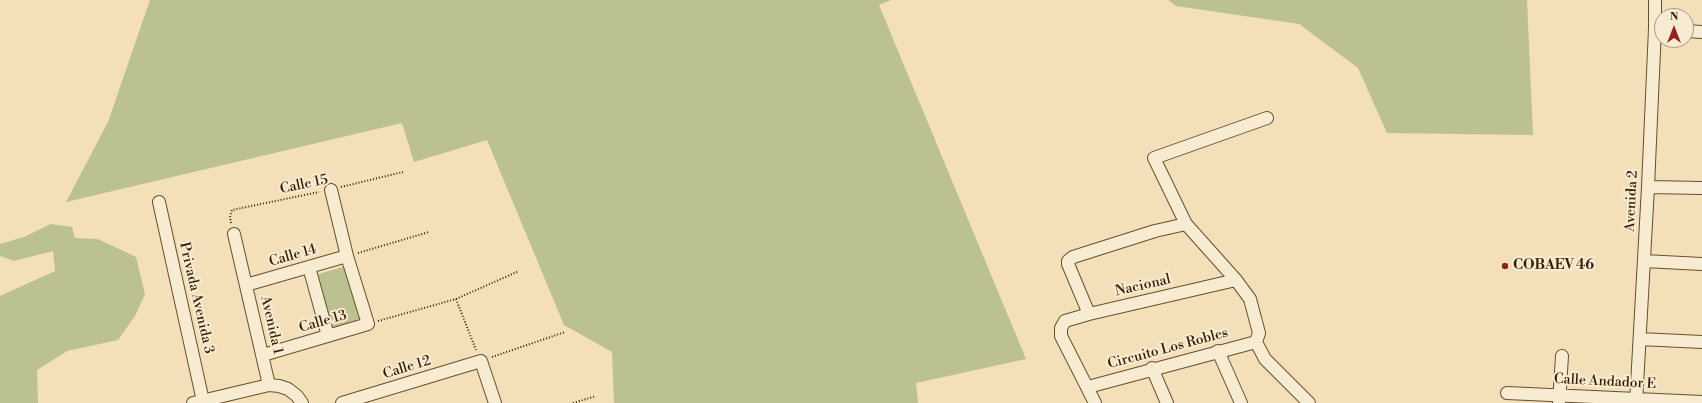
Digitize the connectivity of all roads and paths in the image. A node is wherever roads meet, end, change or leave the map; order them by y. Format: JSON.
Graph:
{"nodes":[{"id":1,"x":1657,"y":48,"type":"edge"},
{"id":2,"x":1267,"y":118,"type":"dead end"},
{"id":3,"x":403,"y":172,"type":"dead end"},
{"id":4,"x":1648,"y":187,"type":"junction"},
{"id":5,"x":1702,"y":188,"type":"edge"},
{"id":6,"x":331,"y":190,"type":"junction"},
{"id":7,"x":159,"y":202,"type":"dead end"},
{"id":8,"x":1186,"y":224,"type":"junction"},
{"id":9,"x":429,"y":232,"type":"dead end"},
{"id":10,"x":234,"y":234,"type":"joint"},
{"id":11,"x":347,"y":256,"type":"junction"},
{"id":12,"x":1644,"y":261,"type":"junction"},
{"id":13,"x":1702,"y":264,"type":"edge"},
{"id":14,"x":309,"y":267,"type":"junction"},
{"id":15,"x":518,"y":271,"type":"dead end"},
{"id":16,"x":1236,"y":280,"type":"junction"},
{"id":17,"x":246,"y":285,"type":"junction"},
{"id":18,"x":456,"y":299,"type":"junction"},
{"id":19,"x":1089,"y":314,"type":"junction"},
{"id":20,"x":368,"y":324,"type":"junction"},
{"id":21,"x":565,"y":332,"type":"dead end"},
{"id":22,"x":328,"y":336,"type":"junction"},
{"id":23,"x":1640,"y":339,"type":"junction"},
{"id":24,"x":1256,"y":342,"type":"junction"},
{"id":25,"x":1702,"y":342,"type":"edge"},
{"id":26,"x":1218,"y":351,"type":"junction"},
{"id":27,"x":263,"y":355,"type":"junction"},
{"id":28,"x":1562,"y":356,"type":"dead end"},
{"id":29,"x":481,"y":361,"type":"junction"},
{"id":30,"x":1152,"y":368,"type":"junction"},
{"id":31,"x":269,"y":385,"type":"junction"},
{"id":32,"x":1088,"y":387,"type":"junction"},
{"id":33,"x":1507,"y":393,"type":"dead end"},
{"id":34,"x":596,"y":396,"type":"dead end"},
{"id":35,"x":1559,"y":399,"type":"edge"},
{"id":36,"x":218,"y":400,"type":"edge"},
{"id":37,"x":1636,"y":401,"type":"edge"},
{"id":38,"x":198,"y":402,"type":"edge"},
{"id":39,"x":1702,"y":402,"type":"edge"},
{"id":40,"x":302,"y":403,"type":"edge"},
{"id":41,"x":342,"y":403,"type":"edge"},
{"id":42,"x":495,"y":403,"type":"edge"},
{"id":43,"x":573,"y":403,"type":"edge"},
{"id":44,"x":1095,"y":403,"type":"edge"},
{"id":45,"x":1167,"y":403,"type":"edge"},
{"id":46,"x":1241,"y":403,"type":"edge"},
{"id":47,"x":1309,"y":403,"type":"edge"}],
"edges":[{"from":1,"to":4,"type":"street","name":"Avenida 2"},
{"from":2,"to":8,"type":"street"},
{"from":3,"to":6,"type":"path","name":"Calle 15"},
{"from":4,"to":5,"type":"street"},
{"from":4,"to":12,"type":"street","name":"Avenida 2"},
{"from":6,"to":10,"type":"path","name":"Calle 15"},
{"from":6,"to":11,"type":"street"},
{"from":7,"to":38,"type":"street","name":"Privada Avenida 3"},
{"from":8,"to":16,"type":"street"},
{"from":8,"to":19,"type":"street"},
{"from":9,"to":11,"type":"path"},
{"from":10,"to":17,"type":"street","name":"Avenida 1"},
{"from":11,"to":14,"type":"street","name":"Calle 14"},
{"from":11,"to":20,"type":"street"},
{"from":12,"to":13,"type":"street"},
{"from":12,"to":23,"type":"street","name":"Avenida 2"},
{"from":14,"to":17,"type":"street","name":"Calle 14"},
{"from":14,"to":22,"type":"street"},
{"from":15,"to":18,"type":"path"},
{"from":16,"to":19,"type":"street","name":"Nacional"},
{"from":16,"to":24,"type":"street"},
{"from":17,"to":27,"type":"street","name":"Avenida 1"},
{"from":18,"to":20,"type":"path"},
{"from":18,"to":29,"type":"path"},
{"from":19,"to":32,"type":"street","name":"Nacional"},
{"from":20,"to":22,"type":"street","name":"Calle 13"},
{"from":21,"to":29,"type":"path"},
{"from":22,"to":27,"type":"street","name":"Calle 13"},
{"from":23,"to":25,"type":"street"},
{"from":23,"to":37,"type":"street","name":"Avenida 2"},
{"from":24,"to":26,"type":"street","name":"Circuito Los Robles"},
{"from":24,"to":47,"type":"street"},
{"from":26,"to":30,"type":"street","name":"Circuito Los Robles"},
{"from":26,"to":46,"type":"street"},
{"from":27,"to":31,"type":"street","name":"Avenida 1"},
{"from":28,"to":35,"type":"street"},
{"from":29,"to":41,"type":"street","name":"Calle 12"},
{"from":29,"to":42,"type":"street"},
{"from":30,"to":32,"type":"street","name":"Circuito Los Robles"},
{"from":30,"to":45,"type":"street"},
{"from":31,"to":36,"type":"street","name":"Privada Avenida 3"},
{"from":31,"to":40,"type":"street"},
{"from":32,"to":44,"type":"street"},
{"from":33,"to":35,"type":"street","name":"Calle Andador E"},
{"from":34,"to":43,"type":"path"},
{"from":35,"to":37,"type":"street","name":"Calle Andador E"},
{"from":36,"to":38,"type":"street","name":"Privada Avenida 3"},
{"from":37,"to":39,"type":"street","name":"Calle Andador E"}]}
